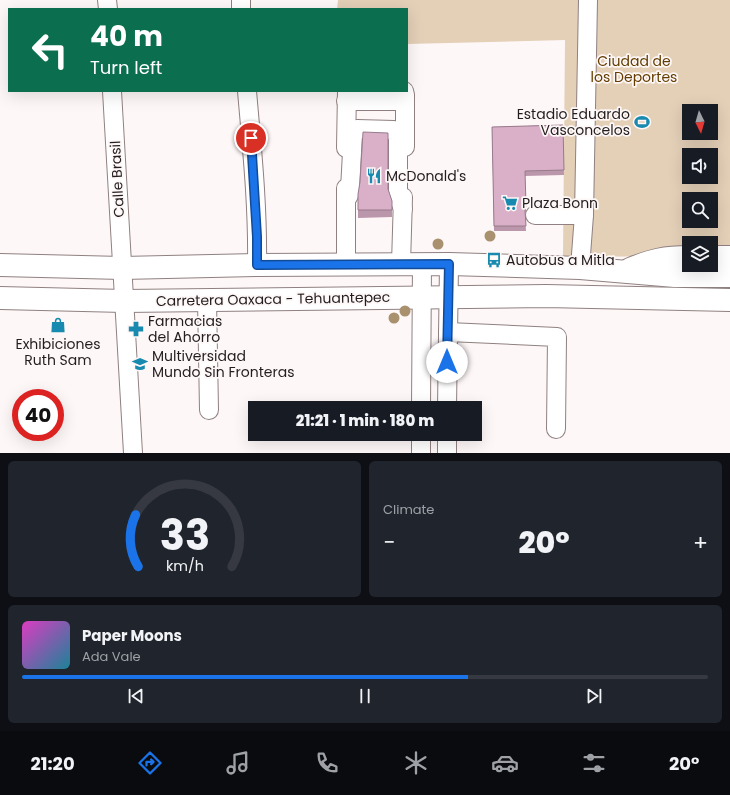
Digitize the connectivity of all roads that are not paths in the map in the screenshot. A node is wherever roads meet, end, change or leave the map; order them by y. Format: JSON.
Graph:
{"nodes":[{"id":1,"x":588,"y":0,"type":"edge"},
{"id":2,"x":112,"y":92,"type":"edge"},
{"id":3,"x":247,"y":92,"type":"edge"},
{"id":4,"x":346,"y":96,"type":"edge"},
{"id":5,"x":404,"y":96,"type":"edge"},
{"id":6,"x":346,"y":200,"type":"junction"},
{"id":7,"x":403,"y":209,"type":"junction"},
{"id":8,"x":535,"y":215,"type":"dead end"},
{"id":9,"x":584,"y":215,"type":"junction"},
{"id":10,"x":682,"y":257,"type":"edge"},
{"id":11,"x":718,"y":257,"type":"edge"},
{"id":12,"x":730,"y":257,"type":"edge"},
{"id":13,"x":411,"y":264,"type":"junction"},
{"id":14,"x":449,"y":264,"type":"junction"},
{"id":15,"x":0,"y":265,"type":"edge"},
{"id":16,"x":257,"y":265,"type":"junction"},
{"id":17,"x":346,"y":265,"type":"junction"},
{"id":18,"x":122,"y":268,"type":"junction"},
{"id":19,"x":580,"y":268,"type":"junction"},
{"id":20,"x":625,"y":272,"type":"junction"},
{"id":21,"x":730,"y":276,"type":"edge"},
{"id":22,"x":546,"y":296,"type":"junction"},
{"id":23,"x":421,"y":297,"type":"junction"},
{"id":24,"x":0,"y":298,"type":"edge"},
{"id":25,"x":448,"y":298,"type":"junction"},
{"id":26,"x":207,"y":300,"type":"junction"},
{"id":27,"x":730,"y":300,"type":"edge"},
{"id":28,"x":124,"y":301,"type":"junction"},
{"id":29,"x":448,"y":332,"type":"junction"},
{"id":30,"x":421,"y":401,"type":"edge"},
{"id":31,"x":447,"y":401,"type":"edge"},
{"id":32,"x":209,"y":410,"type":"dead end"},
{"id":33,"x":556,"y":429,"type":"dead end"},
{"id":34,"x":421,"y":441,"type":"edge"},
{"id":35,"x":447,"y":441,"type":"edge"},
{"id":36,"x":133,"y":453,"type":"edge"},
{"id":37,"x":421,"y":453,"type":"edge"},
{"id":38,"x":447,"y":453,"type":"edge"}],
"edges":[{"from":1,"to":9,"type":"street"},
{"from":2,"to":18,"type":"street","name":"Calle Brasil"},
{"from":3,"to":16,"type":"street"},
{"from":4,"to":5,"type":"street"},
{"from":4,"to":6,"type":"street"},
{"from":5,"to":7,"type":"street"},
{"from":6,"to":7,"type":"street"},
{"from":6,"to":17,"type":"street"},
{"from":7,"to":13,"type":"street"},
{"from":8,"to":9,"type":"street"},
{"from":9,"to":19,"type":"street"},
{"from":10,"to":20,"type":"main road"},
{"from":11,"to":12,"type":"main road"},
{"from":13,"to":14,"type":"main road"},
{"from":13,"to":17,"type":"main road"},
{"from":13,"to":23,"type":"street"},
{"from":14,"to":19,"type":"main road"},
{"from":14,"to":25,"type":"street"},
{"from":15,"to":18,"type":"main road"},
{"from":16,"to":17,"type":"main road"},
{"from":16,"to":18,"type":"main road"},
{"from":18,"to":28,"type":"street","name":"Calle Brasil"},
{"from":19,"to":20,"type":"main road"},
{"from":20,"to":21,"type":"main road"},
{"from":20,"to":22,"type":"main road"},
{"from":22,"to":25,"type":"main road","name":"Carretera Oaxaca - Tehuantepec"},
{"from":22,"to":27,"type":"main road"},
{"from":23,"to":25,"type":"main road","name":"Carretera Oaxaca - Tehuantepec"},
{"from":23,"to":26,"type":"main road","name":"Carretera Oaxaca - Tehuantepec"},
{"from":23,"to":30,"type":"street"},
{"from":24,"to":28,"type":"main road","name":"Carretera Oaxaca - Tehuantepec"},
{"from":25,"to":29,"type":"street"},
{"from":26,"to":28,"type":"main road","name":"Carretera Oaxaca - Tehuantepec"},
{"from":26,"to":32,"type":"street"},
{"from":28,"to":36,"type":"street"},
{"from":29,"to":31,"type":"street"},
{"from":29,"to":33,"type":"street"},
{"from":34,"to":37,"type":"street"},
{"from":35,"to":38,"type":"street"}]}
